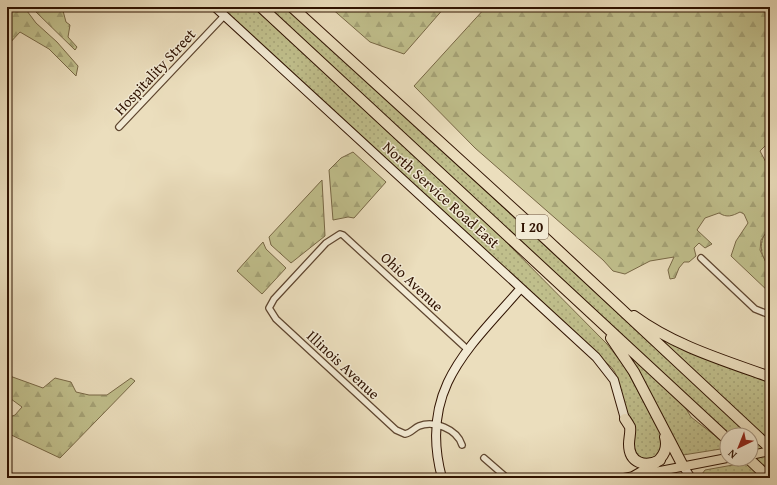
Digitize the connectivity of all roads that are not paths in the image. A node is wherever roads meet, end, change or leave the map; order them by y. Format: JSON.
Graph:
{"nodes":[{"id":1,"x":215,"y":7,"type":"edge"},
{"id":2,"x":261,"y":7,"type":"edge"},
{"id":3,"x":292,"y":7,"type":"edge"},
{"id":4,"x":224,"y":16,"type":"junction"},
{"id":5,"x":119,"y":127,"type":"dead end"},
{"id":6,"x":701,"y":258,"type":"dead end"},
{"id":7,"x":550,"y":275,"type":"junction"},
{"id":8,"x":521,"y":288,"type":"junction"},
{"id":9,"x":608,"y":299,"type":"junction"},
{"id":10,"x":270,"y":311,"type":"joint"},
{"id":11,"x":770,"y":315,"type":"edge"},
{"id":12,"x":467,"y":349,"type":"junction"},
{"id":13,"x":770,"y":377,"type":"edge"},
{"id":14,"x":625,"y":419,"type":"joint"},
{"id":15,"x":437,"y":425,"type":"junction"},
{"id":16,"x":662,"y":426,"type":"junction"},
{"id":17,"x":719,"y":432,"type":"edge"},
{"id":18,"x":462,"y":445,"type":"dead end"},
{"id":19,"x":770,"y":450,"type":"edge"},
{"id":20,"x":759,"y":452,"type":"edge"},
{"id":21,"x":484,"y":458,"type":"dead end"},
{"id":22,"x":660,"y":460,"type":"junction"},
{"id":23,"x":719,"y":460,"type":"edge"},
{"id":24,"x":683,"y":466,"type":"junction"},
{"id":25,"x":757,"y":467,"type":"edge"},
{"id":26,"x":635,"y":476,"type":"junction"},
{"id":27,"x":442,"y":478,"type":"edge"},
{"id":28,"x":506,"y":478,"type":"edge"},
{"id":29,"x":624,"y":478,"type":"edge"},
{"id":30,"x":691,"y":478,"type":"edge"},
{"id":31,"x":769,"y":478,"type":"edge"}],
"edges":[{"from":1,"to":4,"type":"street","name":"North Service Road East"},
{"from":2,"to":7,"type":"highway","number":"I 20"},
{"from":3,"to":9,"type":"highway","number":"I 20"},
{"from":4,"to":5,"type":"street","name":"Hospitality Street"},
{"from":4,"to":8,"type":"street","name":"North Service Road East"},
{"from":6,"to":11,"type":"street"},
{"from":7,"to":16,"type":"highway"},
{"from":7,"to":17,"type":"highway","number":"I 20"},
{"from":8,"to":12,"type":"street"},
{"from":8,"to":14,"type":"street","name":"North Service Road East"},
{"from":9,"to":13,"type":"highway"},
{"from":9,"to":19,"type":"highway","number":"I 20"},
{"from":10,"to":12,"type":"street","name":"Ohio Avenue"},
{"from":10,"to":15,"type":"street","name":"Illinois Avenue"},
{"from":12,"to":15,"type":"street"},
{"from":14,"to":22,"type":"highway"},
{"from":15,"to":18,"type":"street"},
{"from":15,"to":27,"type":"street"},
{"from":16,"to":22,"type":"highway"},
{"from":16,"to":24,"type":"highway"},
{"from":19,"to":20,"type":"main road"},
{"from":21,"to":28,"type":"street"},
{"from":22,"to":26,"type":"highway"},
{"from":23,"to":24,"type":"main road"},
{"from":24,"to":26,"type":"main road"},
{"from":24,"to":30,"type":"street"},
{"from":25,"to":31,"type":"highway"},
{"from":26,"to":29,"type":"main road"}]}
